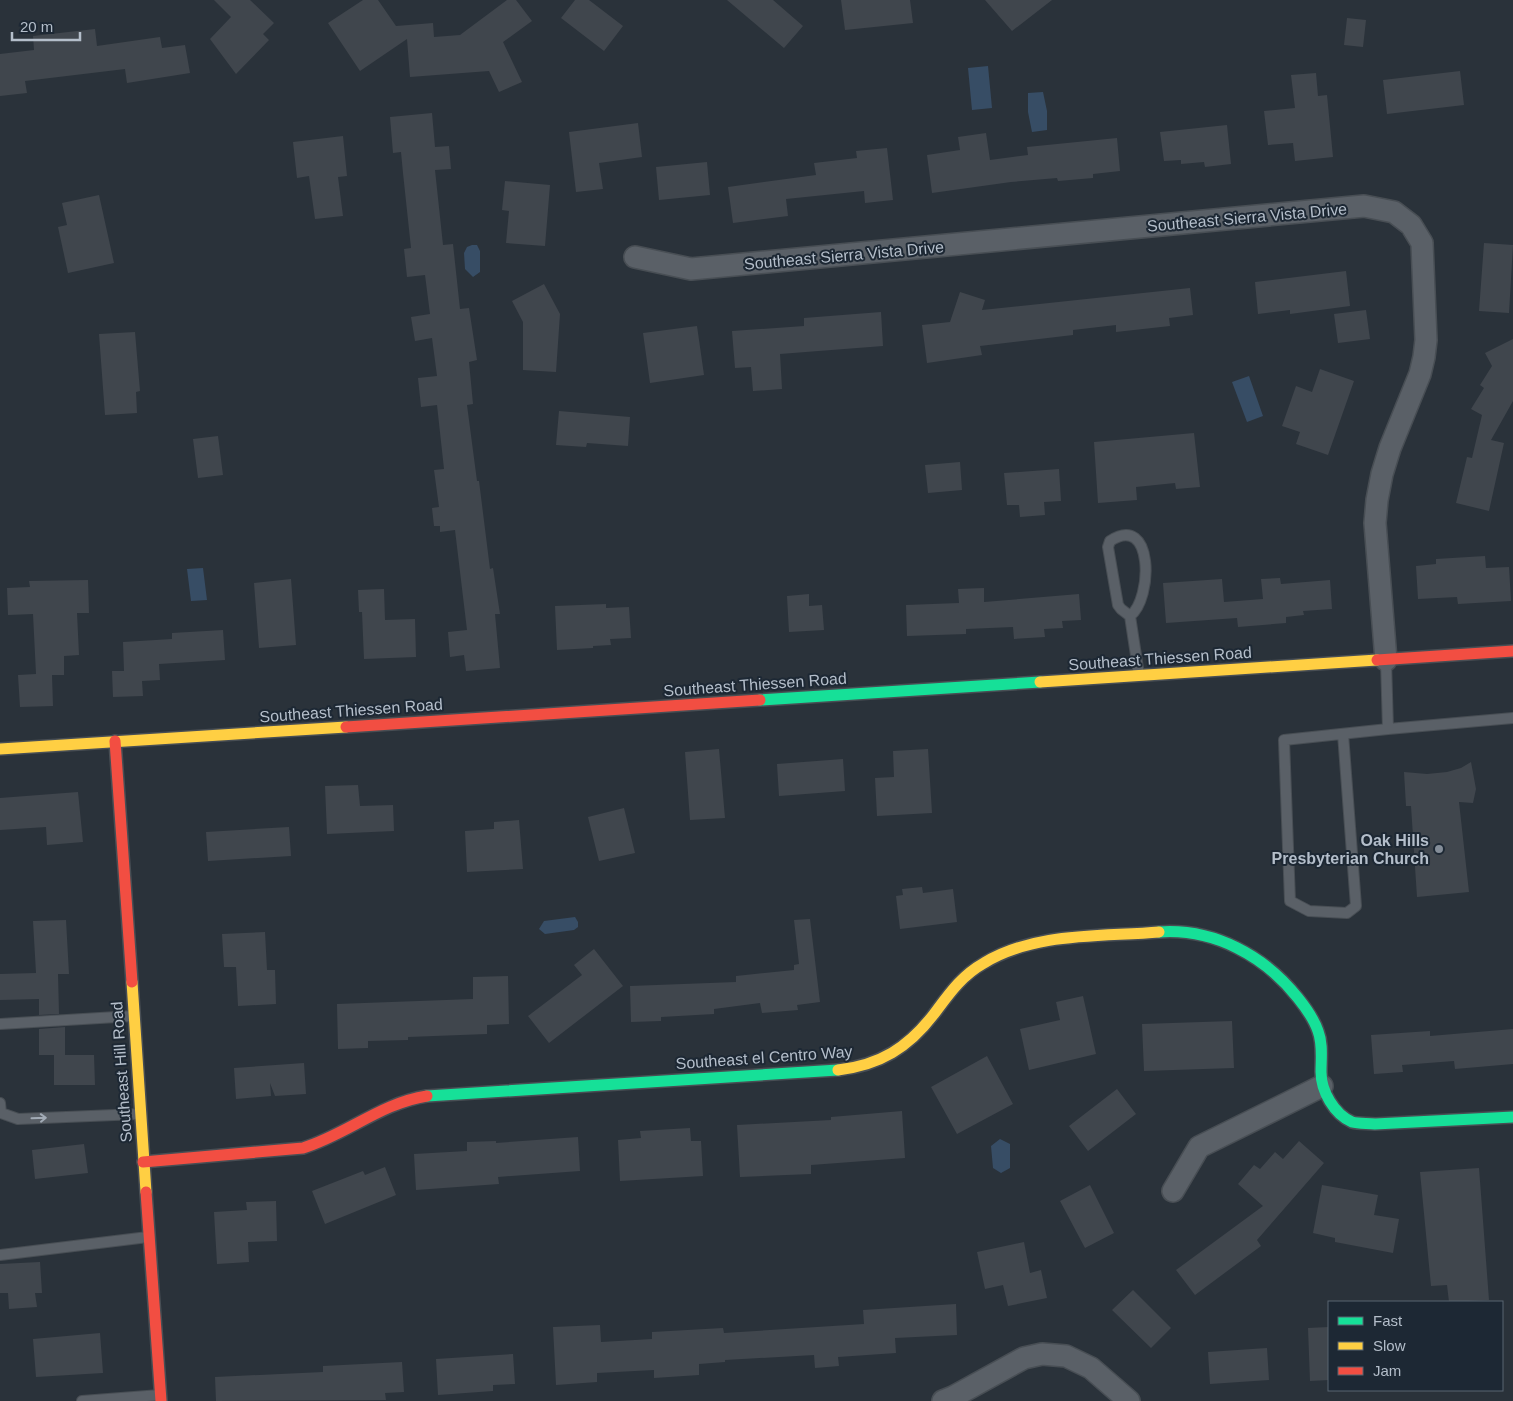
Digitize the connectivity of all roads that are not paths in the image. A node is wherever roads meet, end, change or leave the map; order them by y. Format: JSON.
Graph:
{"nodes":[{"id":1,"x":635,"y":257,"type":"dead end"},
{"id":2,"x":1130,"y":616,"type":"junction"},
{"id":3,"x":1513,"y":652,"type":"edge"},
{"id":4,"x":1386,"y":660,"type":"junction"},
{"id":5,"x":1139,"y":676,"type":"junction"},
{"id":6,"x":1513,"y":718,"type":"edge"},
{"id":7,"x":1388,"y":729,"type":"junction"},
{"id":8,"x":1343,"y":734,"type":"junction"},
{"id":9,"x":115,"y":741,"type":"junction"},
{"id":10,"x":0,"y":749,"type":"edge"},
{"id":11,"x":134,"y":1016,"type":"junction"},
{"id":12,"x":0,"y":1024,"type":"edge"},
{"id":13,"x":1322,"y":1086,"type":"junction"},
{"id":14,"x":0,"y":1103,"type":"edge"},
{"id":15,"x":140,"y":1114,"type":"junction"},
{"id":16,"x":1513,"y":1117,"type":"edge"},
{"id":17,"x":143,"y":1162,"type":"junction"},
{"id":18,"x":1173,"y":1191,"type":"dead end"},
{"id":19,"x":149,"y":1237,"type":"junction"},
{"id":20,"x":0,"y":1255,"type":"edge"},
{"id":21,"x":161,"y":1398,"type":"edge"},
{"id":22,"x":82,"y":1401,"type":"edge"},
{"id":23,"x":944,"y":1401,"type":"edge"},
{"id":24,"x":1129,"y":1401,"type":"edge"}],
"edges":[{"from":1,"to":4,"type":"street","name":"Southeast Sierra Vista Drive"},
{"from":2,"to":2,"type":"lane"},
{"from":2,"to":5,"type":"lane"},
{"from":3,"to":4,"type":"street","name":"Southeast Thiessen Road"},
{"from":4,"to":5,"type":"street","name":"Southeast Thiessen Road"},
{"from":4,"to":7,"type":"lane"},
{"from":5,"to":9,"type":"street","name":"Southeast Thiessen Road"},
{"from":6,"to":7,"type":"lane"},
{"from":7,"to":8,"type":"lane"},
{"from":8,"to":8,"type":"lane"},
{"from":9,"to":10,"type":"street","name":"Southeast Thiessen Road"},
{"from":9,"to":11,"type":"street","name":"Southeast Hill Road"},
{"from":11,"to":12,"type":"lane"},
{"from":11,"to":15,"type":"street","name":"Southeast Hill Road"},
{"from":13,"to":16,"type":"street","name":"Southeast el Centro Way"},
{"from":13,"to":17,"type":"street","name":"Southeast el Centro Way"},
{"from":13,"to":18,"type":"street"},
{"from":14,"to":15,"type":"lane","one_way":true},
{"from":15,"to":17,"type":"street","name":"Southeast Hill Road"},
{"from":17,"to":19,"type":"street","name":"Southeast Hill Road"},
{"from":19,"to":20,"type":"lane"},
{"from":19,"to":21,"type":"street","name":"Southeast Hill Road"},
{"from":21,"to":22,"type":"lane"},
{"from":23,"to":24,"type":"street"}]}
